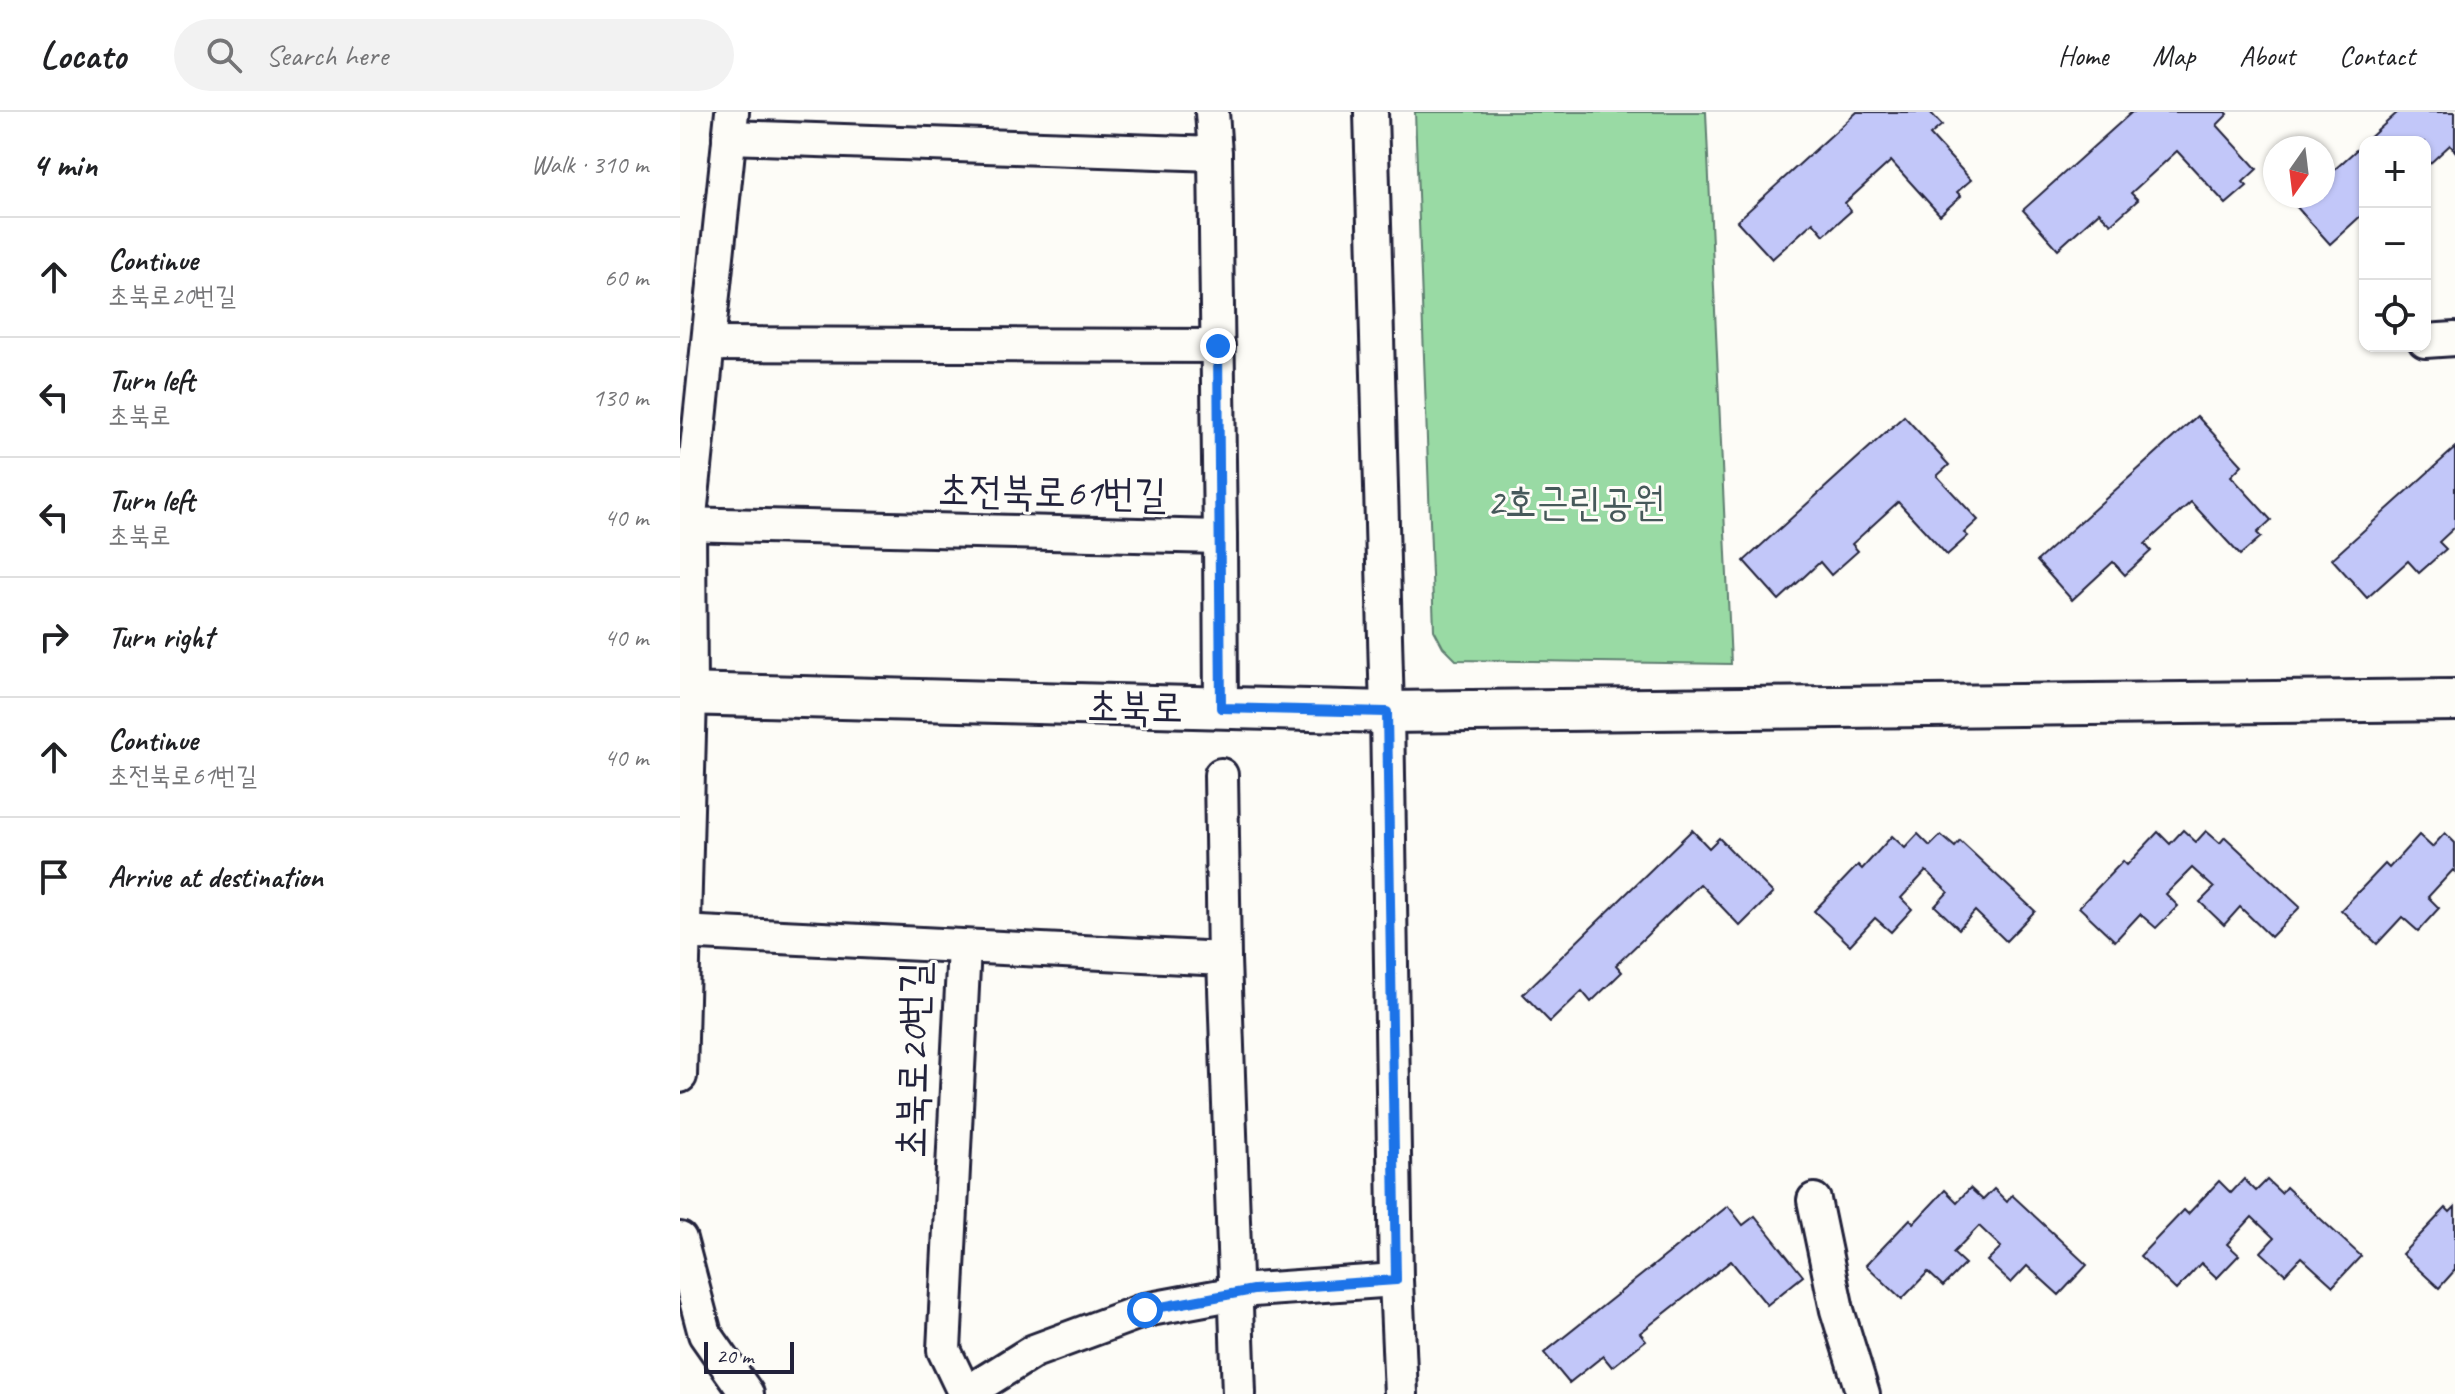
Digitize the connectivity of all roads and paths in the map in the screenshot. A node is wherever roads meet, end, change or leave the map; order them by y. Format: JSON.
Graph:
{"nodes":[{"id":1,"x":1212,"y":112,"type":"edge"},
{"id":2,"x":1371,"y":112,"type":"edge"},
{"id":3,"x":731,"y":125,"type":"edge"},
{"id":4,"x":1215,"y":154,"type":"junction"},
{"id":5,"x":2455,"y":339,"type":"edge"},
{"id":6,"x":2431,"y":341,"type":"edge"},
{"id":7,"x":708,"y":344,"type":"junction"},
{"id":8,"x":1218,"y":346,"type":"junction"},
{"id":9,"x":685,"y":525,"type":"edge"},
{"id":10,"x":1220,"y":537,"type":"junction"},
{"id":11,"x":685,"y":694,"type":"edge"},
{"id":12,"x":2455,"y":700,"type":"edge"},
{"id":13,"x":1221,"y":708,"type":"junction"},
{"id":14,"x":1387,"y":712,"type":"junction"},
{"id":15,"x":1221,"y":775,"type":"dead end"},
{"id":16,"x":682,"y":932,"type":"edge"},
{"id":17,"x":964,"y":947,"type":"junction"},
{"id":18,"x":1224,"y":959,"type":"junction"},
{"id":19,"x":680,"y":1076,"type":"edge"},
{"id":20,"x":1814,"y":1200,"type":"dead end"},
{"id":21,"x":680,"y":1239,"type":"edge"},
{"id":22,"x":1396,"y":1280,"type":"junction"},
{"id":23,"x":1234,"y":1294,"type":"junction"},
{"id":24,"x":747,"y":1394,"type":"edge"},
{"id":25,"x":1239,"y":1394,"type":"edge"},
{"id":26,"x":1401,"y":1394,"type":"edge"},
{"id":27,"x":1863,"y":1394,"type":"edge"}],
"edges":[{"from":1,"to":4,"type":"street","name":"초전북로61번길"},
{"from":2,"to":14,"type":"street"},
{"from":3,"to":4,"type":"street"},
{"from":3,"to":7,"type":"street"},
{"from":4,"to":8,"type":"street","name":"초전북로61번길"},
{"from":5,"to":6,"type":"street"},
{"from":7,"to":8,"type":"street"},
{"from":7,"to":9,"type":"street"},
{"from":8,"to":10,"type":"street","name":"초전북로61번길"},
{"from":9,"to":10,"type":"street","name":"초전북로61번길"},
{"from":9,"to":11,"type":"street"},
{"from":10,"to":13,"type":"street"},
{"from":11,"to":13,"type":"main road","name":"초북로"},
{"from":11,"to":16,"type":"street"},
{"from":12,"to":14,"type":"main road","name":"초북로"},
{"from":13,"to":14,"type":"main road","name":"초북로"},
{"from":14,"to":22,"type":"street"},
{"from":15,"to":18,"type":"street"},
{"from":16,"to":17,"type":"street","name":"초북로20번길"},
{"from":16,"to":19,"type":"street"},
{"from":17,"to":18,"type":"street"},
{"from":17,"to":23,"type":"street","name":"초북로20번길"},
{"from":18,"to":23,"type":"street"},
{"from":20,"to":27,"type":"street"},
{"from":21,"to":24,"type":"street"},
{"from":22,"to":23,"type":"street","name":"초북로20번길"},
{"from":22,"to":26,"type":"street"},
{"from":23,"to":25,"type":"street"}]}
